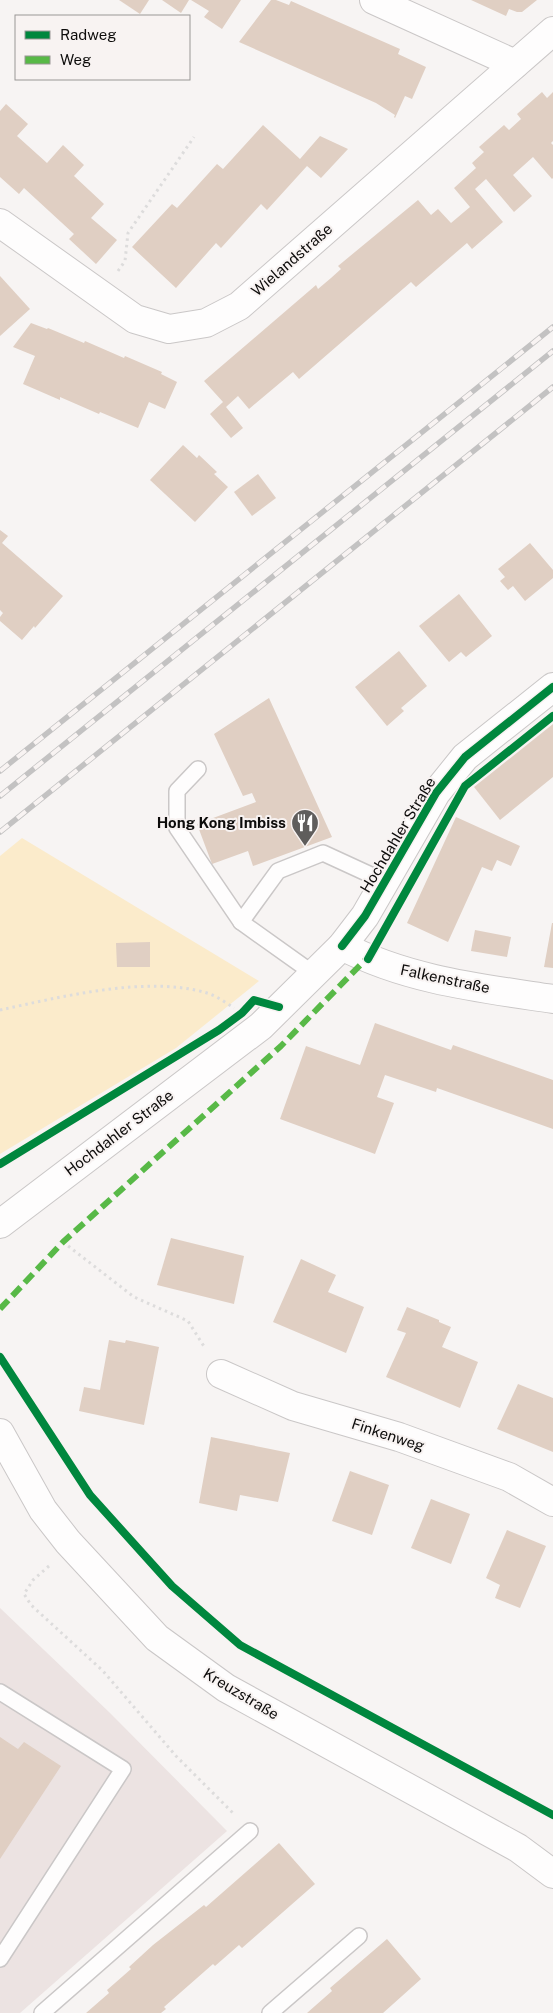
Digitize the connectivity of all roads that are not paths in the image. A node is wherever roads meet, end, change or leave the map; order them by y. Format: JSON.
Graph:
{"nodes":[{"id":1,"x":374,"y":0,"type":"edge"},
{"id":2,"x":553,"y":31,"type":"edge"},
{"id":3,"x":515,"y":64,"type":"junction"},
{"id":4,"x":0,"y":223,"type":"edge"},
{"id":5,"x":553,"y":687,"type":"edge"},
{"id":6,"x":198,"y":769,"type":"dead end"},
{"id":7,"x":386,"y":882,"type":"junction"},
{"id":8,"x":241,"y":922,"type":"junction"},
{"id":9,"x":342,"y":946,"type":"junction"},
{"id":10,"x":314,"y":974,"type":"junction"},
{"id":11,"x":553,"y":999,"type":"edge"},
{"id":12,"x":0,"y":1224,"type":"edge"},
{"id":13,"x":221,"y":1374,"type":"road end"},
{"id":14,"x":0,"y":1434,"type":"edge"},
{"id":15,"x":553,"y":1502,"type":"edge"},
{"id":16,"x":0,"y":1692,"type":"edge"},
{"id":17,"x":250,"y":1831,"type":"road end"},
{"id":18,"x":553,"y":1874,"type":"edge"},
{"id":19,"x":359,"y":1936,"type":"dead end"},
{"id":20,"x":0,"y":1959,"type":"edge"},
{"id":21,"x":42,"y":2013,"type":"edge"},
{"id":22,"x":270,"y":2013,"type":"edge"}],
"edges":[{"from":1,"to":3,"type":"main road"},
{"from":2,"to":3,"type":"main road","name":"Wielandstraße"},
{"from":3,"to":4,"type":"main road","name":"Wielandstraße"},
{"from":5,"to":7,"type":"main road","name":"Hochdahler Straße"},
{"from":6,"to":8,"type":"lane"},
{"from":7,"to":8,"type":"lane"},
{"from":7,"to":9,"type":"main road","name":"Hochdahler Straße"},
{"from":8,"to":10,"type":"lane"},
{"from":9,"to":10,"type":"main road","name":"Hochdahler Straße"},
{"from":9,"to":11,"type":"main road","name":"Falkenstraße"},
{"from":10,"to":12,"type":"main road","name":"Hochdahler Straße"},
{"from":13,"to":15,"type":"main road","name":"Finkenweg"},
{"from":14,"to":18,"type":"main road","name":"Kreuzstraße"},
{"from":16,"to":20,"type":"lane"},
{"from":17,"to":21,"type":"lane"},
{"from":19,"to":22,"type":"lane"}]}
